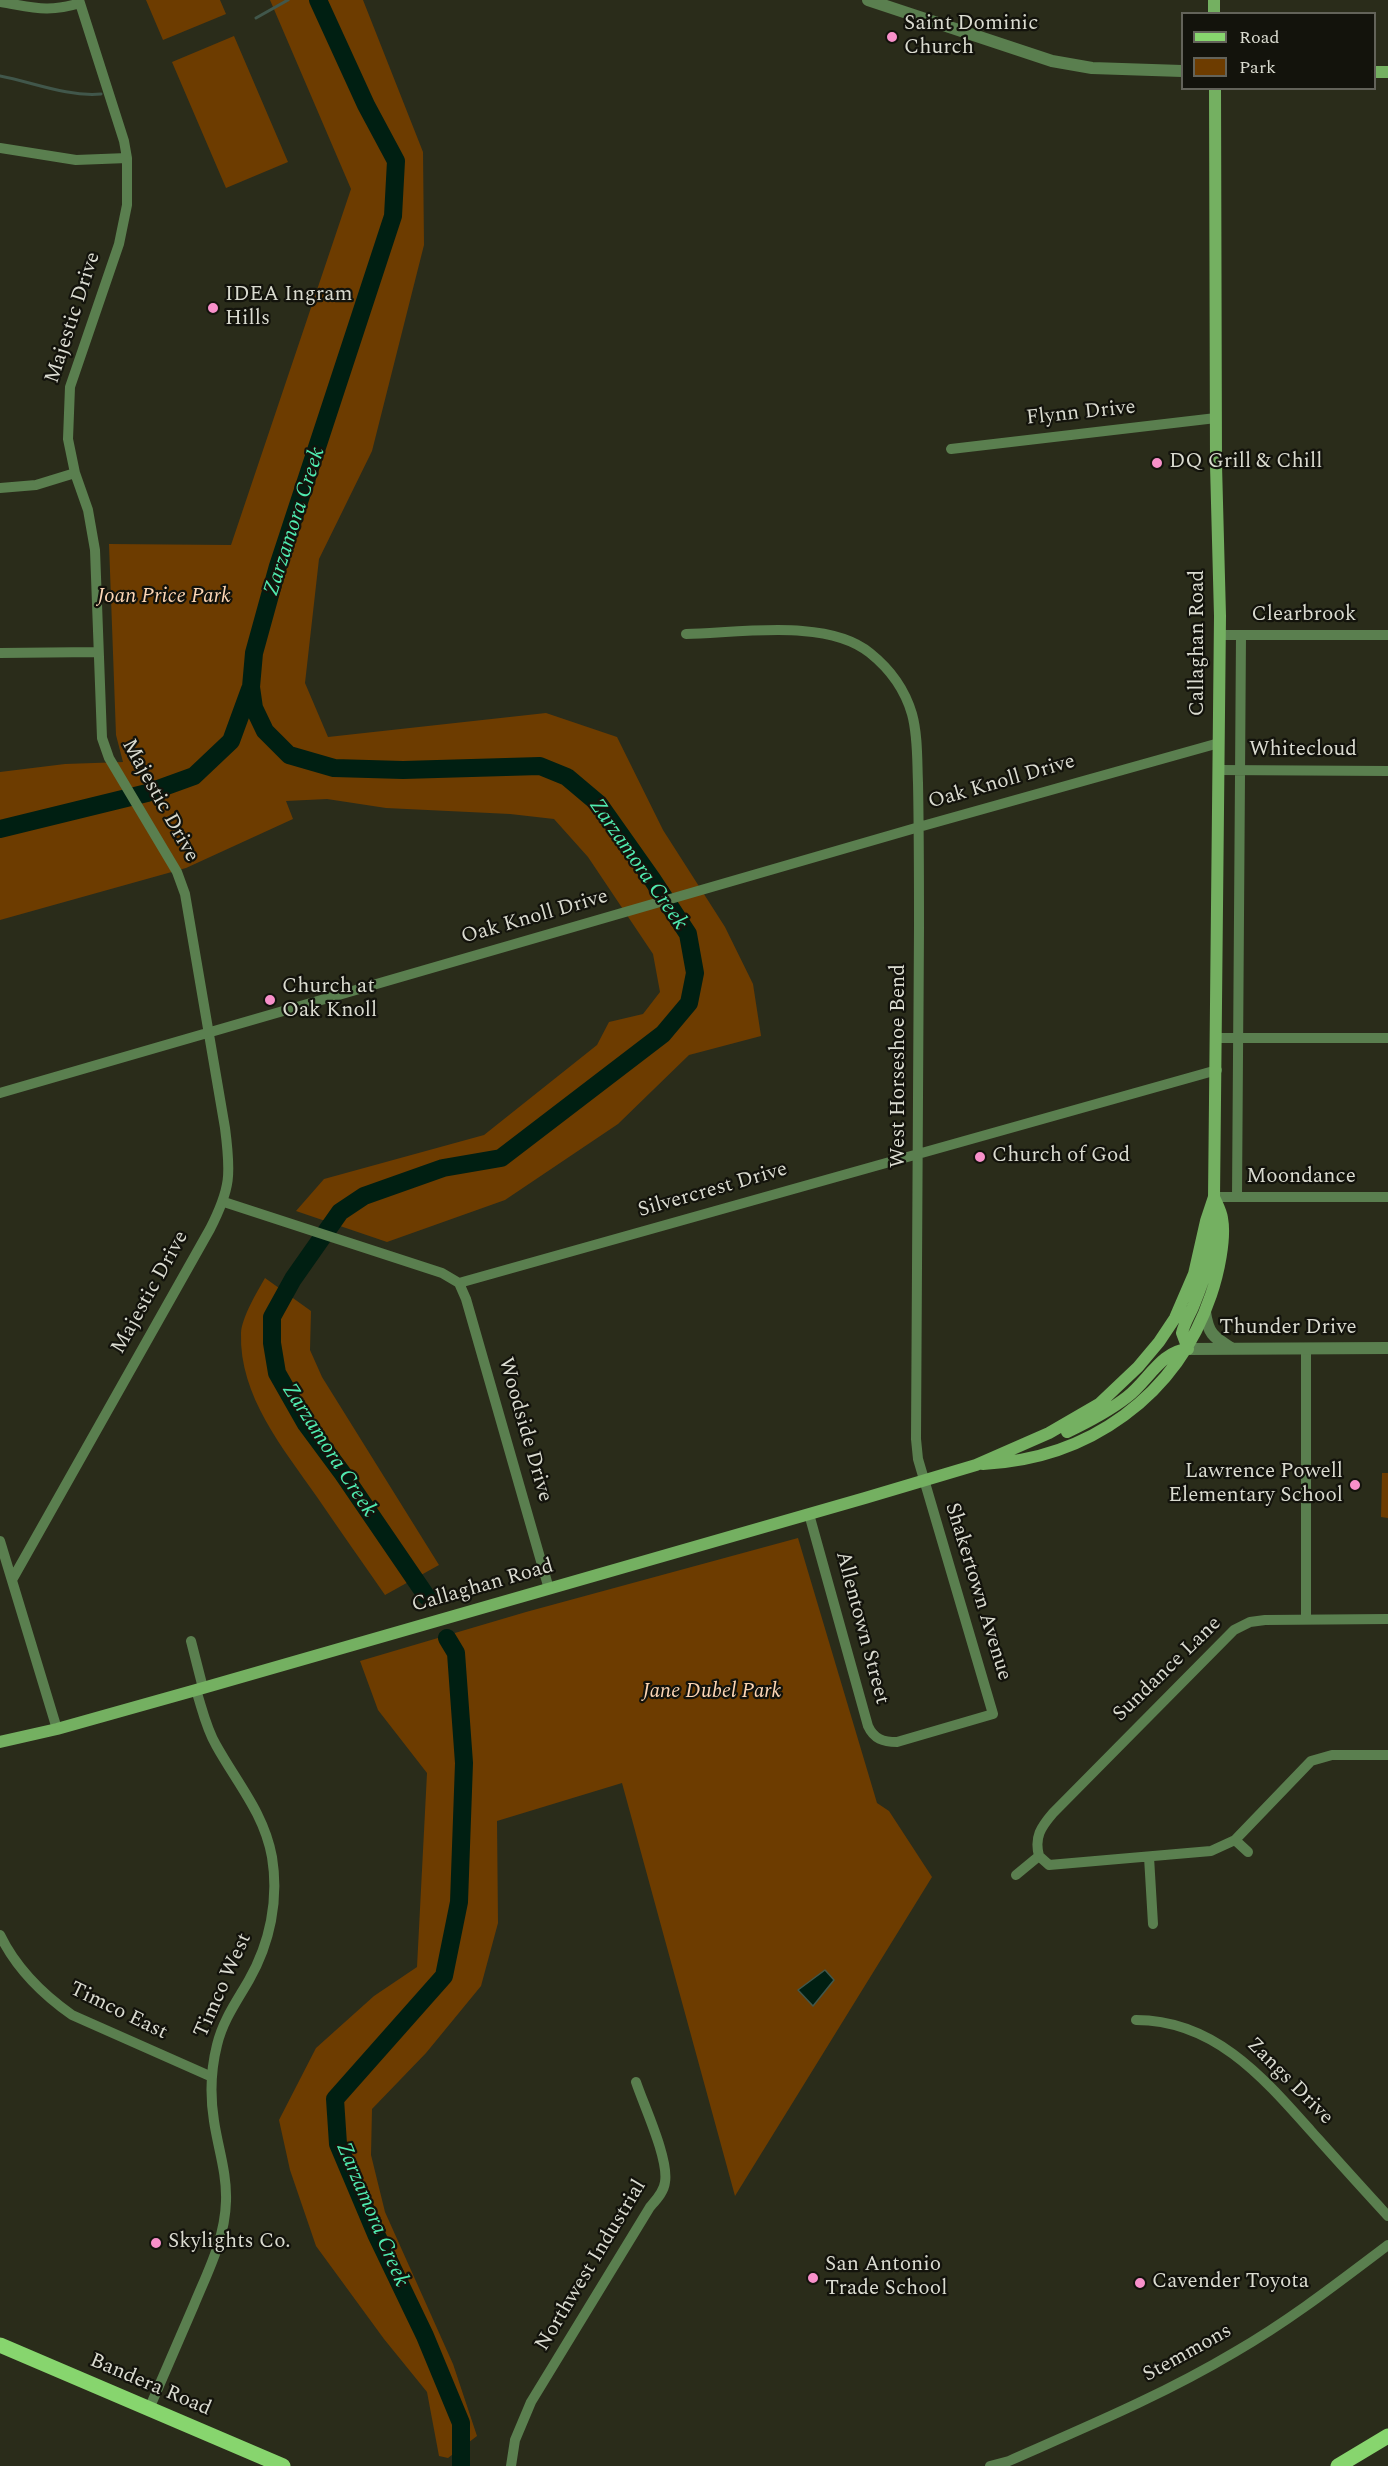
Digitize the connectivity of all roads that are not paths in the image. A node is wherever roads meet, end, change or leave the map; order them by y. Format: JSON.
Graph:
{"nodes":[{"id":1,"x":868,"y":0,"type":"edge"},
{"id":2,"x":80,"y":1,"type":"edge"},
{"id":3,"x":0,"y":2,"type":"edge"},
{"id":4,"x":1181,"y":71,"type":"edge"},
{"id":5,"x":1215,"y":90,"type":"edge"},
{"id":6,"x":0,"y":148,"type":"edge"},
{"id":7,"x":127,"y":158,"type":"junction"},
{"id":8,"x":1216,"y":418,"type":"junction"},
{"id":9,"x":951,"y":449,"type":"dead end"},
{"id":10,"x":75,"y":473,"type":"junction"},
{"id":11,"x":0,"y":488,"type":"edge"},
{"id":12,"x":686,"y":634,"type":"dead end"},
{"id":13,"x":1220,"y":635,"type":"junction"},
{"id":14,"x":1241,"y":635,"type":"junction"},
{"id":15,"x":1388,"y":635,"type":"edge"},
{"id":16,"x":98,"y":652,"type":"junction"},
{"id":17,"x":0,"y":653,"type":"edge"},
{"id":18,"x":1219,"y":743,"type":"junction"},
{"id":19,"x":1219,"y":770,"type":"junction"},
{"id":20,"x":1240,"y":771,"type":"junction"},
{"id":21,"x":1388,"y":771,"type":"edge"},
{"id":22,"x":919,"y":827,"type":"junction"},
{"id":23,"x":207,"y":1033,"type":"junction"},
{"id":24,"x":1216,"y":1038,"type":"junction"},
{"id":25,"x":1388,"y":1038,"type":"edge"},
{"id":26,"x":1239,"y":1039,"type":"junction"},
{"id":27,"x":1217,"y":1070,"type":"junction"},
{"id":28,"x":0,"y":1093,"type":"edge"},
{"id":29,"x":919,"y":1152,"type":"junction"},
{"id":30,"x":1237,"y":1197,"type":"junction"},
{"id":31,"x":1388,"y":1197,"type":"edge"},
{"id":32,"x":224,"y":1202,"type":"junction"},
{"id":33,"x":1213,"y":1202,"type":"junction"},
{"id":34,"x":459,"y":1283,"type":"junction"},
{"id":35,"x":1205,"y":1312,"type":"junction"},
{"id":36,"x":1232,"y":1348,"type":"junction"},
{"id":37,"x":1388,"y":1348,"type":"edge"},
{"id":38,"x":1188,"y":1349,"type":"junction"},
{"id":39,"x":1306,"y":1349,"type":"junction"},
{"id":40,"x":1005,"y":1451,"type":"junction"},
{"id":41,"x":976,"y":1465,"type":"junction"},
{"id":42,"x":924,"y":1480,"type":"junction"},
{"id":43,"x":809,"y":1514,"type":"junction"},
{"id":44,"x":0,"y":1541,"type":"edge"},
{"id":45,"x":12,"y":1580,"type":"junction"},
{"id":46,"x":549,"y":1589,"type":"junction"},
{"id":47,"x":1306,"y":1619,"type":"junction"},
{"id":48,"x":1388,"y":1619,"type":"edge"},
{"id":49,"x":191,"y":1641,"type":"dead end"},
{"id":50,"x":200,"y":1689,"type":"junction"},
{"id":51,"x":57,"y":1729,"type":"junction"},
{"id":52,"x":0,"y":1742,"type":"edge"},
{"id":53,"x":887,"y":1742,"type":"joint"},
{"id":54,"x":1388,"y":1755,"type":"edge"},
{"id":55,"x":1235,"y":1840,"type":"junction"},
{"id":56,"x":1248,"y":1852,"type":"dead end"},
{"id":57,"x":1039,"y":1856,"type":"junction"},
{"id":58,"x":1149,"y":1857,"type":"junction"},
{"id":59,"x":1016,"y":1875,"type":"dead end"},
{"id":60,"x":1154,"y":1924,"type":"dead end"},
{"id":61,"x":0,"y":1935,"type":"edge"},
{"id":62,"x":1136,"y":2020,"type":"dead end"},
{"id":63,"x":212,"y":2077,"type":"junction"},
{"id":64,"x":636,"y":2082,"type":"dead end"},
{"id":65,"x":1388,"y":2216,"type":"edge"},
{"id":66,"x":1388,"y":2245,"type":"edge"},
{"id":67,"x":0,"y":2345,"type":"edge"},
{"id":68,"x":149,"y":2409,"type":"junction"},
{"id":69,"x":1388,"y":2436,"type":"edge"},
{"id":70,"x":1010,"y":2463,"type":"edge"},
{"id":71,"x":283,"y":2466,"type":"edge"},
{"id":72,"x":512,"y":2466,"type":"edge"},
{"id":73,"x":990,"y":2466,"type":"edge"},
{"id":74,"x":1338,"y":2466,"type":"edge"}],
"edges":[{"from":1,"to":4,"type":"street"},
{"from":2,"to":3,"type":"street"},
{"from":2,"to":7,"type":"street","name":"Majestic Drive"},
{"from":5,"to":8,"type":"main road","name":"Callaghan Road"},
{"from":6,"to":7,"type":"street"},
{"from":7,"to":10,"type":"street","name":"Majestic Drive"},
{"from":8,"to":9,"type":"street","name":"Flynn Drive"},
{"from":8,"to":13,"type":"main road","name":"Callaghan Road"},
{"from":10,"to":11,"type":"street"},
{"from":10,"to":16,"type":"street","name":"Majestic Drive"},
{"from":12,"to":22,"type":"street","name":"West Horseshoe Bend"},
{"from":13,"to":14,"type":"street","name":"Clearbrook"},
{"from":13,"to":18,"type":"main road","name":"Callaghan Road"},
{"from":14,"to":15,"type":"street","name":"Clearbrook"},
{"from":14,"to":20,"type":"street","name":"Callaghan Road"},
{"from":16,"to":17,"type":"street"},
{"from":16,"to":23,"type":"street","name":"Majestic Drive"},
{"from":18,"to":19,"type":"main road","name":"Callaghan Road"},
{"from":18,"to":22,"type":"street","name":"Oak Knoll Drive"},
{"from":19,"to":20,"type":"street","name":"Whitecloud"},
{"from":19,"to":24,"type":"main road","name":"Callaghan Road"},
{"from":20,"to":21,"type":"street","name":"Whitecloud"},
{"from":20,"to":26,"type":"street","name":"Callaghan Road"},
{"from":22,"to":23,"type":"street","name":"Oak Knoll Drive"},
{"from":22,"to":29,"type":"street","name":"West Horseshoe Bend"},
{"from":23,"to":28,"type":"street","name":"Oak Knoll Drive"},
{"from":23,"to":32,"type":"street","name":"Majestic Drive"},
{"from":24,"to":26,"type":"street"},
{"from":24,"to":27,"type":"main road","name":"Callaghan Road"},
{"from":25,"to":26,"type":"street"},
{"from":26,"to":30,"type":"street","name":"Callaghan Road"},
{"from":27,"to":29,"type":"street","name":"Silvercrest Drive"},
{"from":27,"to":33,"type":"main road","name":"Callaghan Road"},
{"from":29,"to":34,"type":"street","name":"Silvercrest Drive"},
{"from":29,"to":42,"type":"street","name":"West Horseshoe Bend"},
{"from":30,"to":31,"type":"street","name":"Moondance"},
{"from":30,"to":33,"type":"street","name":"Moondance"},
{"from":32,"to":34,"type":"street"},
{"from":32,"to":45,"type":"street","name":"Majestic Drive"},
{"from":33,"to":35,"type":"main road","name":"Callaghan Road"},
{"from":33,"to":38,"type":"main road"},
{"from":33,"to":40,"type":"main road","name":"Callaghan Road"},
{"from":34,"to":46,"type":"street","name":"Woodside Drive"},
{"from":35,"to":36,"type":"street"},
{"from":35,"to":38,"type":"main road","name":"Callaghan Road"},
{"from":36,"to":38,"type":"street","name":"Thunder Drive"},
{"from":36,"to":39,"type":"street","name":"Thunder Drive"},
{"from":37,"to":39,"type":"street","name":"Thunder Drive"},
{"from":38,"to":40,"type":"main road"},
{"from":38,"to":41,"type":"main road","name":"Callaghan Road"},
{"from":39,"to":47,"type":"street"},
{"from":40,"to":41,"type":"main road","name":"Callaghan Road"},
{"from":41,"to":42,"type":"main road","name":"Callaghan Road"},
{"from":42,"to":43,"type":"main road","name":"Callaghan Road"},
{"from":42,"to":53,"type":"street","name":"Shakertown Avenue"},
{"from":43,"to":46,"type":"main road","name":"Callaghan Road"},
{"from":43,"to":53,"type":"street","name":"Allentown Street"},
{"from":44,"to":45,"type":"street"},
{"from":45,"to":51,"type":"street"},
{"from":46,"to":50,"type":"main road","name":"Callaghan Road"},
{"from":47,"to":48,"type":"street","name":"Sundance Lane"},
{"from":47,"to":57,"type":"street","name":"Sundance Lane"},
{"from":49,"to":50,"type":"street","name":"Timco West"},
{"from":50,"to":51,"type":"main road","name":"Callaghan Road"},
{"from":50,"to":63,"type":"street","name":"Timco West"},
{"from":51,"to":52,"type":"main road","name":"Callaghan Road"},
{"from":54,"to":55,"type":"street"},
{"from":55,"to":56,"type":"street"},
{"from":55,"to":58,"type":"street"},
{"from":57,"to":58,"type":"street"},
{"from":57,"to":59,"type":"street"},
{"from":58,"to":60,"type":"street"},
{"from":61,"to":63,"type":"street","name":"Timco East"},
{"from":62,"to":65,"type":"street","name":"Zangs Drive"},
{"from":63,"to":68,"type":"street","name":"Timco West"},
{"from":64,"to":72,"type":"street","name":"Northwest Industrial"},
{"from":66,"to":70,"type":"street","name":"Stemmons"},
{"from":67,"to":68,"type":"main road","name":"Bandera Road"},
{"from":68,"to":71,"type":"main road","name":"Bandera Road"},
{"from":69,"to":74,"type":"main road"},
{"from":70,"to":73,"type":"street","name":"Stemmons"}]}
